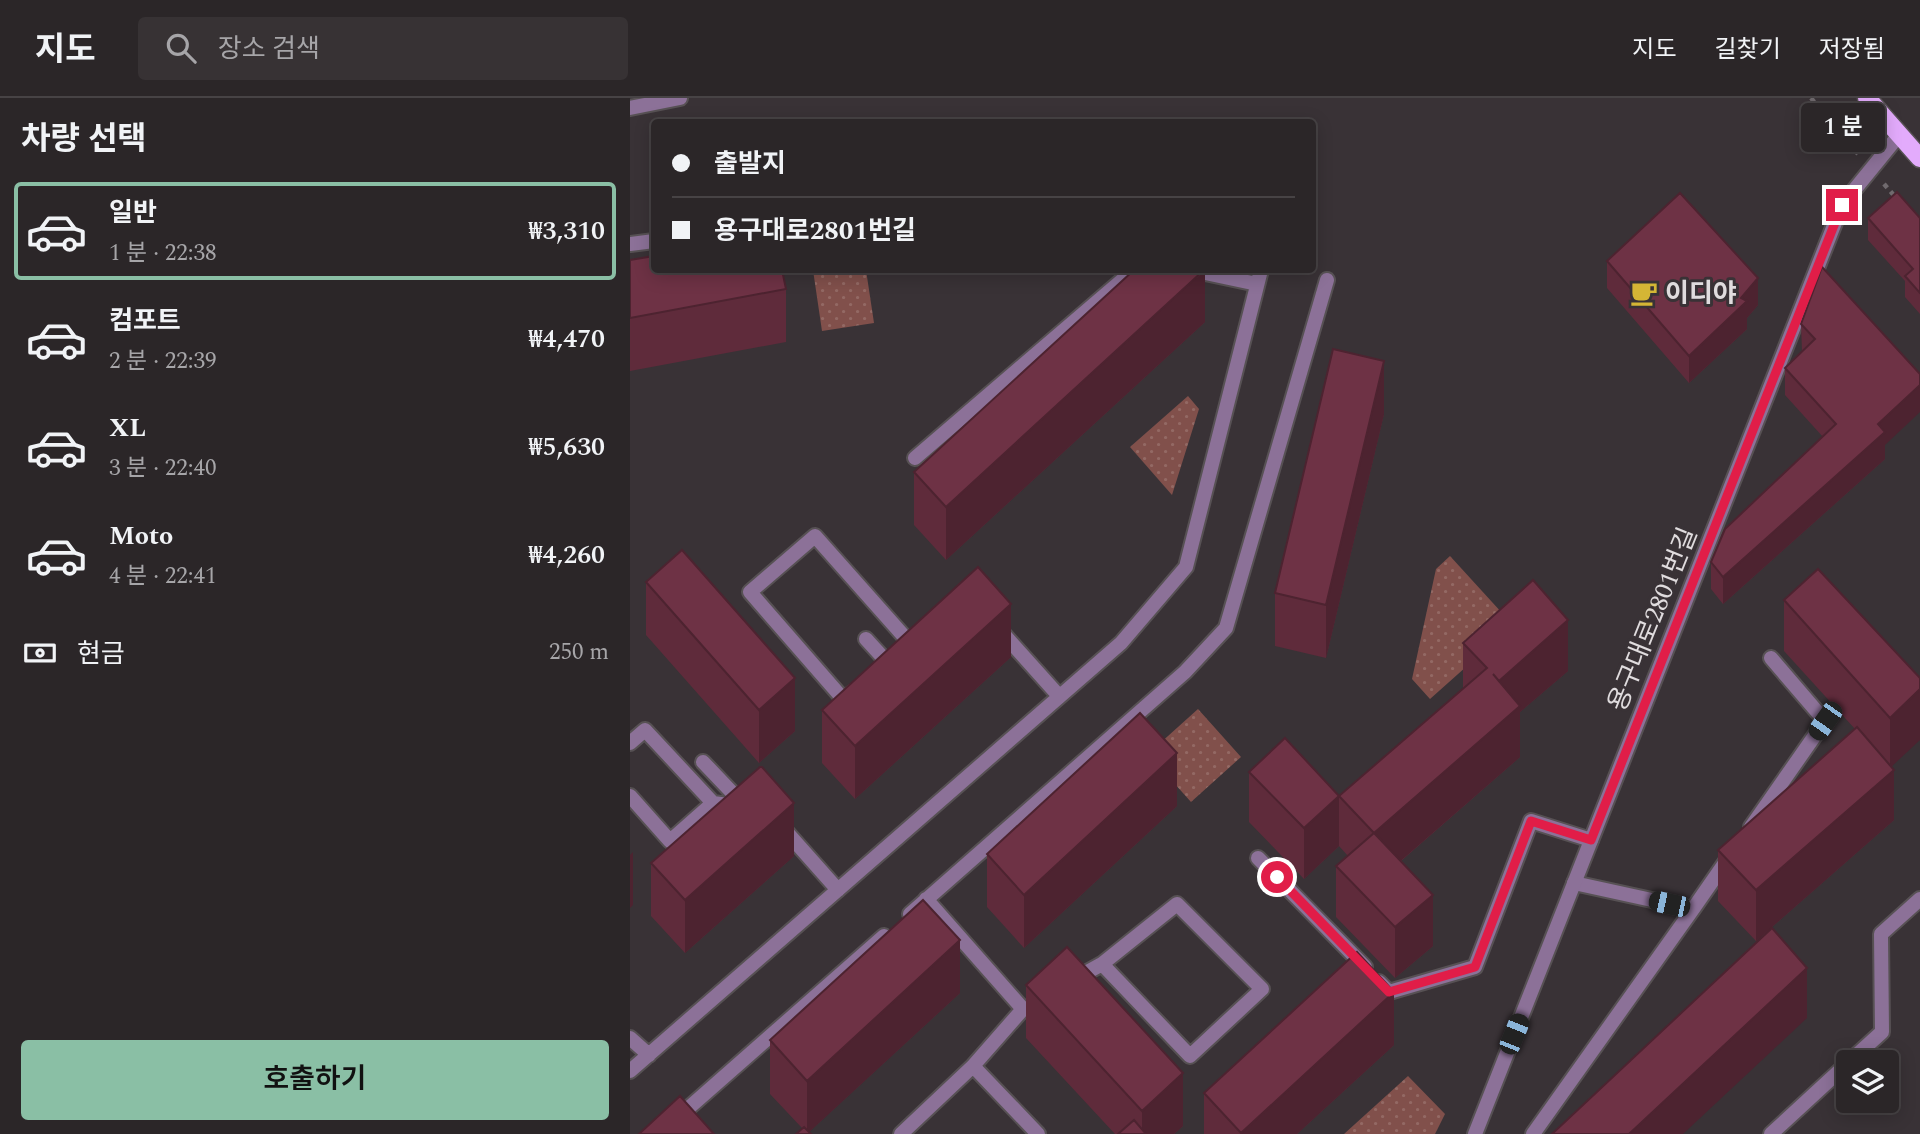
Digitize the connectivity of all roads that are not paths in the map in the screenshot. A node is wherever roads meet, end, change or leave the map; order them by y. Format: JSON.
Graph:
{"nodes":[{"id":1,"x":680,"y":98,"type":"edge"},
{"id":2,"x":1867,"y":98,"type":"edge"},
{"id":3,"x":630,"y":108,"type":"edge"},
{"id":4,"x":1899,"y":135,"type":"junction"},
{"id":5,"x":1920,"y":158,"type":"edge"},
{"id":6,"x":651,"y":241,"type":"edge"},
{"id":7,"x":630,"y":244,"type":"edge"},
{"id":8,"x":1131,"y":273,"type":"edge"},
{"id":9,"x":1225,"y":273,"type":"edge"},
{"id":10,"x":1259,"y":276,"type":"edge"},
{"id":11,"x":1327,"y":280,"type":"dead end"},
{"id":12,"x":915,"y":458,"type":"dead end"},
{"id":13,"x":989,"y":618,"type":"edge"},
{"id":14,"x":928,"y":625,"type":"edge"},
{"id":15,"x":866,"y":639,"type":"dead end"},
{"id":16,"x":894,"y":655,"type":"junction"},
{"id":17,"x":1771,"y":658,"type":"dead end"},
{"id":18,"x":861,"y":685,"type":"edge"},
{"id":19,"x":1059,"y":696,"type":"junction"},
{"id":20,"x":630,"y":743,"type":"edge"},
{"id":21,"x":704,"y":762,"type":"dead end"},
{"id":22,"x":630,"y":796,"type":"edge"},
{"id":23,"x":713,"y":803,"type":"junction"},
{"id":24,"x":776,"y":820,"type":"edge"},
{"id":25,"x":1591,"y":840,"type":"junction"},
{"id":26,"x":1258,"y":858,"type":"dead end"},
{"id":27,"x":1574,"y":883,"type":"junction"},
{"id":28,"x":838,"y":890,"type":"junction"},
{"id":29,"x":926,"y":899,"type":"junction"},
{"id":30,"x":1920,"y":899,"type":"edge"},
{"id":31,"x":1693,"y":909,"type":"junction"},
{"id":32,"x":1102,"y":964,"type":"junction"},
{"id":33,"x":1057,"y":989,"type":"edge"},
{"id":34,"x":630,"y":1038,"type":"edge"},
{"id":35,"x":1862,"y":1050,"type":"edge"},
{"id":36,"x":649,"y":1055,"type":"junction"},
{"id":37,"x":973,"y":1066,"type":"junction"},
{"id":38,"x":630,"y":1071,"type":"edge"},
{"id":39,"x":1836,"y":1074,"type":"edge"},
{"id":40,"x":673,"y":1122,"type":"junction"},
{"id":41,"x":659,"y":1134,"type":"edge"},
{"id":42,"x":682,"y":1134,"type":"edge"},
{"id":43,"x":901,"y":1134,"type":"edge"},
{"id":44,"x":1038,"y":1134,"type":"edge"},
{"id":45,"x":1475,"y":1134,"type":"edge"},
{"id":46,"x":1533,"y":1134,"type":"edge"},
{"id":47,"x":1771,"y":1134,"type":"edge"}],
"edges":[{"from":1,"to":3,"type":"street"},
{"from":2,"to":4,"type":"main road"},
{"from":4,"to":5,"type":"main road"},
{"from":4,"to":25,"type":"street","name":"용구대로2801번길"},
{"from":6,"to":7,"type":"street"},
{"from":8,"to":12,"type":"street"},
{"from":9,"to":10,"type":"street"},
{"from":10,"to":19,"type":"street"},
{"from":11,"to":29,"type":"street"},
{"from":13,"to":19,"type":"street"},
{"from":14,"to":16,"type":"street"},
{"from":15,"to":16,"type":"street"},
{"from":16,"to":18,"type":"street"},
{"from":17,"to":31,"type":"street"},
{"from":19,"to":28,"type":"street"},
{"from":20,"to":23,"type":"street"},
{"from":21,"to":23,"type":"street"},
{"from":22,"to":23,"type":"street"},
{"from":24,"to":28,"type":"street"},
{"from":25,"to":26,"type":"street"},
{"from":25,"to":27,"type":"street","name":"용구대로2801번길"},
{"from":27,"to":31,"type":"street"},
{"from":27,"to":45,"type":"street","name":"용구대로2801번길"},
{"from":28,"to":36,"type":"street"},
{"from":29,"to":37,"type":"street"},
{"from":29,"to":40,"type":"street"},
{"from":30,"to":35,"type":"street"},
{"from":31,"to":46,"type":"street"},
{"from":32,"to":32,"type":"street"},
{"from":32,"to":33,"type":"street"},
{"from":34,"to":36,"type":"street"},
{"from":36,"to":38,"type":"street"},
{"from":37,"to":43,"type":"street"},
{"from":37,"to":44,"type":"street"},
{"from":39,"to":47,"type":"street"},
{"from":40,"to":41,"type":"street"},
{"from":40,"to":42,"type":"street"}]}
